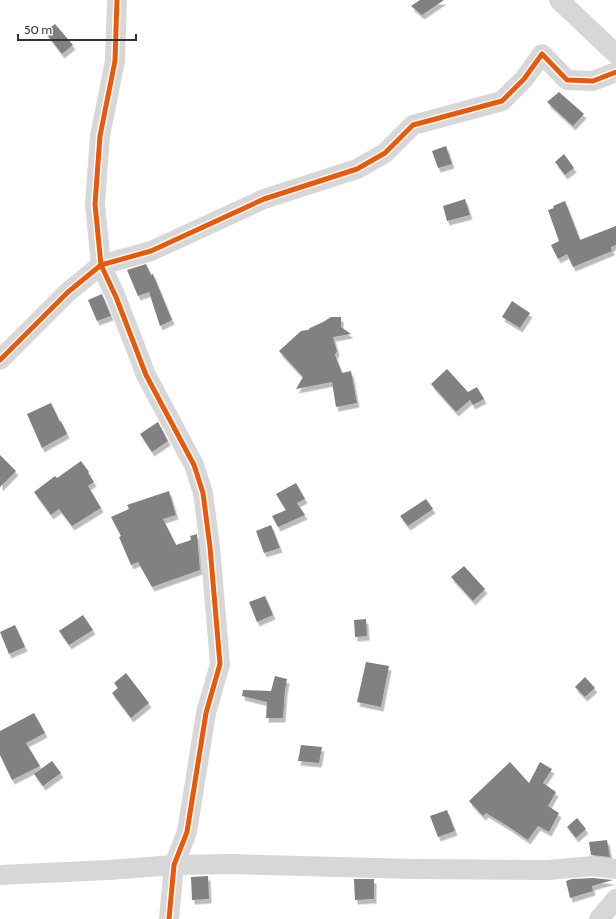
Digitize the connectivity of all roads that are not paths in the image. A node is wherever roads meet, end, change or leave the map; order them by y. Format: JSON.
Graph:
{"nodes":[{"id":1,"x":116,"y":0,"type":"edge"},
{"id":2,"x":559,"y":0,"type":"edge"},
{"id":3,"x":616,"y":54,"type":"edge"},
{"id":4,"x":616,"y":72,"type":"edge"},
{"id":5,"x":101,"y":265,"type":"junction"},
{"id":6,"x":0,"y":360,"type":"edge"},
{"id":7,"x":174,"y":865,"type":"junction"},
{"id":8,"x":616,"y":869,"type":"edge"},
{"id":9,"x":0,"y":875,"type":"edge"},
{"id":10,"x":616,"y":899,"type":"edge"},
{"id":11,"x":169,"y":919,"type":"edge"},
{"id":12,"x":599,"y":919,"type":"edge"}],
"edges":[{"from":1,"to":5,"type":"street"},
{"from":2,"to":3,"type":"street"},
{"from":4,"to":5,"type":"street"},
{"from":5,"to":6,"type":"street"},
{"from":5,"to":7,"type":"street"},
{"from":7,"to":8,"type":"street"},
{"from":7,"to":9,"type":"street"},
{"from":7,"to":11,"type":"street"},
{"from":10,"to":12,"type":"street"}]}
